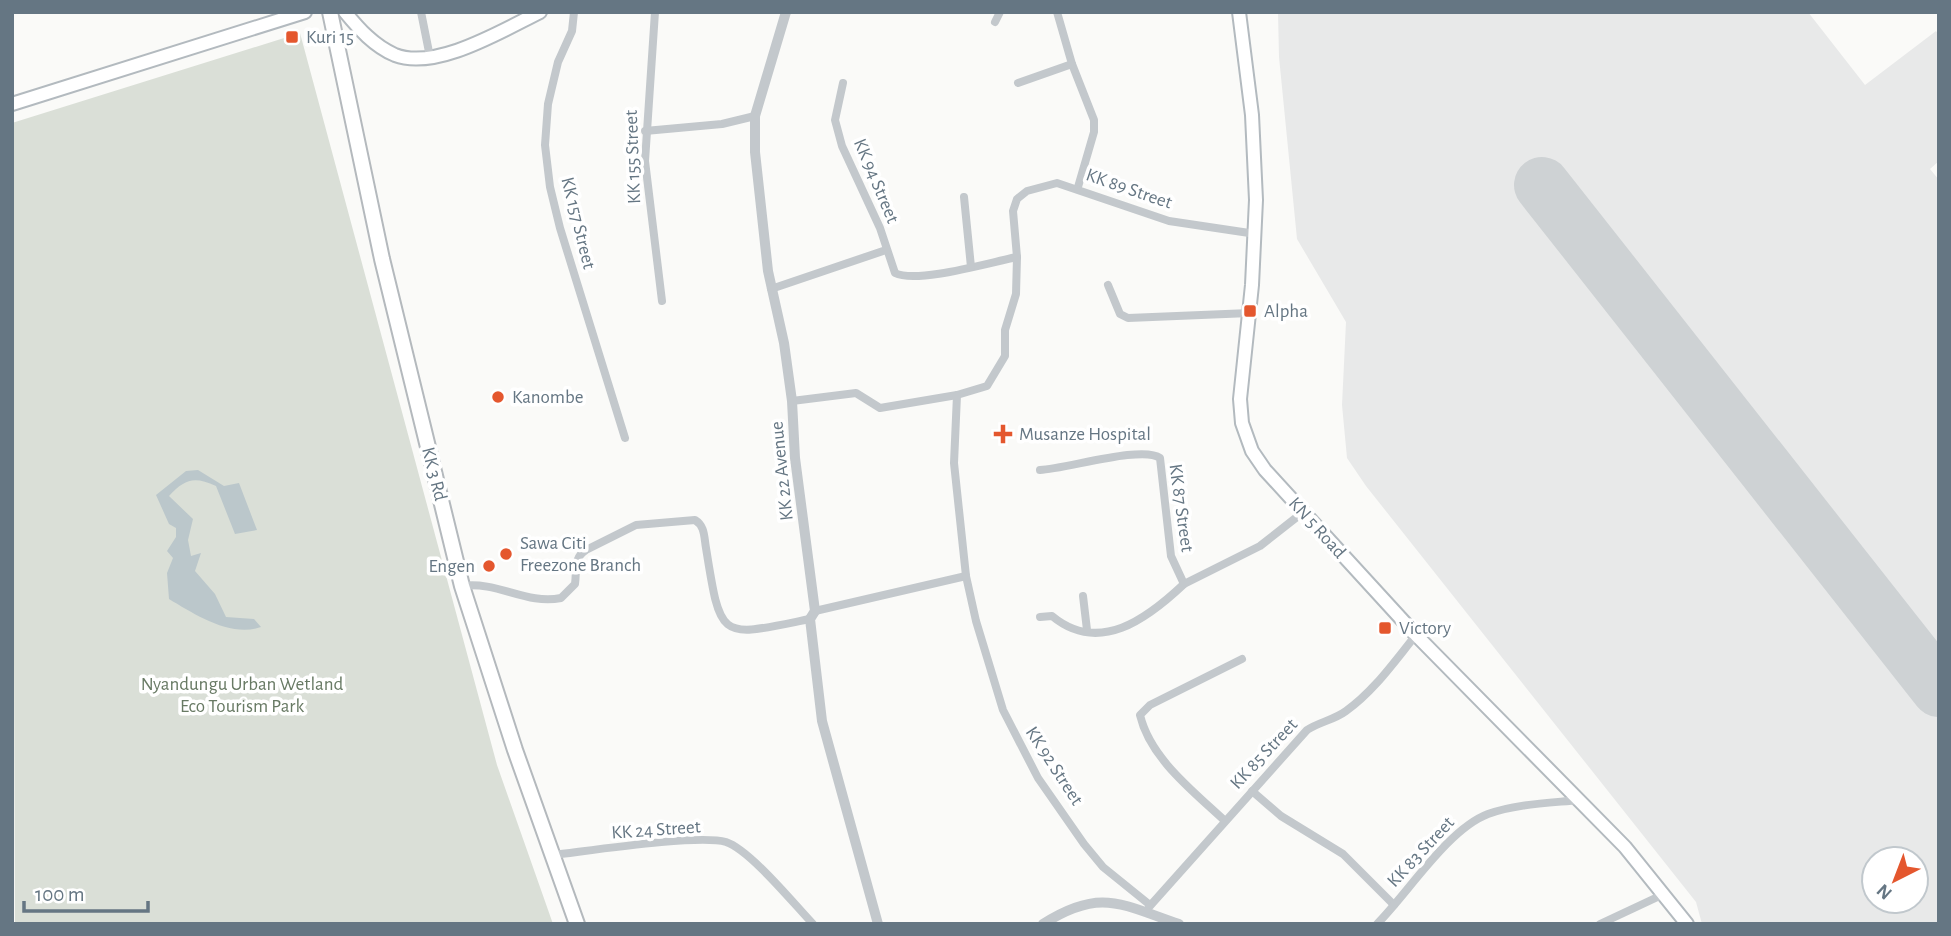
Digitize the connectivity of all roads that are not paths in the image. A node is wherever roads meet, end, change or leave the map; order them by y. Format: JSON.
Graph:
{"nodes":[{"id":1,"x":305,"y":12,"type":"edge"},
{"id":2,"x":330,"y":12,"type":"edge"},
{"id":3,"x":345,"y":12,"type":"edge"},
{"id":4,"x":421,"y":12,"type":"edge"},
{"id":5,"x":540,"y":12,"type":"edge"},
{"id":6,"x":574,"y":12,"type":"edge"},
{"id":7,"x":655,"y":12,"type":"edge"},
{"id":8,"x":786,"y":12,"type":"edge"},
{"id":9,"x":1000,"y":12,"type":"edge"},
{"id":10,"x":1057,"y":12,"type":"edge"},
{"id":11,"x":1240,"y":12,"type":"edge"},
{"id":12,"x":995,"y":22,"type":"dead end"},
{"id":13,"x":430,"y":57,"type":"junction"},
{"id":14,"x":1072,"y":64,"type":"junction"},
{"id":15,"x":843,"y":83,"type":"dead end"},
{"id":16,"x":1018,"y":83,"type":"dead end"},
{"id":17,"x":12,"y":104,"type":"edge"},
{"id":18,"x":755,"y":116,"type":"junction"},
{"id":19,"x":645,"y":131,"type":"junction"},
{"id":20,"x":1078,"y":187,"type":"junction"},
{"id":21,"x":964,"y":197,"type":"dead end"},
{"id":22,"x":1256,"y":234,"type":"junction"},
{"id":23,"x":886,"y":250,"type":"junction"},
{"id":24,"x":1017,"y":257,"type":"junction"},
{"id":25,"x":971,"y":267,"type":"junction"},
{"id":26,"x":1108,"y":285,"type":"dead end"},
{"id":27,"x":771,"y":289,"type":"junction"},
{"id":28,"x":662,"y":301,"type":"dead end"},
{"id":29,"x":1250,"y":313,"type":"junction"},
{"id":30,"x":957,"y":395,"type":"junction"},
{"id":31,"x":792,"y":401,"type":"junction"},
{"id":32,"x":625,"y":438,"type":"dead end"},
{"id":33,"x":1040,"y":470,"type":"dead end"},
{"id":34,"x":1302,"y":513,"type":"junction"},
{"id":35,"x":966,"y":576,"type":"junction"},
{"id":36,"x":1184,"y":584,"type":"junction"},
{"id":37,"x":462,"y":586,"type":"junction"},
{"id":38,"x":1083,"y":596,"type":"dead end"},
{"id":39,"x":813,"y":615,"type":"junction"},
{"id":40,"x":1040,"y":617,"type":"dead end"},
{"id":41,"x":1087,"y":630,"type":"junction"},
{"id":42,"x":1416,"y":635,"type":"junction"},
{"id":43,"x":1242,"y":659,"type":"dead end"},
{"id":44,"x":1252,"y":791,"type":"junction"},
{"id":45,"x":1579,"y":800,"type":"junction"},
{"id":46,"x":1224,"y":820,"type":"junction"},
{"id":47,"x":553,"y":855,"type":"junction"},
{"id":48,"x":1664,"y":894,"type":"junction"},
{"id":49,"x":1394,"y":905,"type":"junction"},
{"id":50,"x":1149,"y":908,"type":"junction"},
{"id":51,"x":1684,"y":922,"type":"edge"},
{"id":52,"x":1171,"y":923,"type":"edge"},
{"id":53,"x":577,"y":924,"type":"edge"},
{"id":54,"x":813,"y":924,"type":"edge"},
{"id":55,"x":878,"y":924,"type":"edge"},
{"id":56,"x":1043,"y":924,"type":"edge"},
{"id":57,"x":1377,"y":924,"type":"edge"},
{"id":58,"x":1600,"y":924,"type":"edge"}],
"edges":[{"from":1,"to":17,"type":"main road"},
{"from":2,"to":37,"type":"highway","name":"KK 3 Rd"},
{"from":3,"to":13,"type":"main road"},
{"from":4,"to":13,"type":"street"},
{"from":5,"to":13,"type":"main road"},
{"from":6,"to":32,"type":"street","name":"KK 157 Street"},
{"from":7,"to":19,"type":"street","name":"KK 155 Street"},
{"from":8,"to":18,"type":"street","name":"KK 22 Avenue"},
{"from":9,"to":12,"type":"street"},
{"from":10,"to":14,"type":"street"},
{"from":11,"to":22,"type":"main road","name":"KN 5 Road"},
{"from":14,"to":16,"type":"street"},
{"from":14,"to":20,"type":"street"},
{"from":15,"to":23,"type":"street","name":"KK 94 Street"},
{"from":18,"to":19,"type":"street"},
{"from":18,"to":27,"type":"street","name":"KK 22 Avenue"},
{"from":19,"to":28,"type":"street","name":"KK 155 Street"},
{"from":20,"to":22,"type":"street","name":"KK 89 Street"},
{"from":20,"to":24,"type":"street","name":"KK 89 Street"},
{"from":21,"to":25,"type":"street"},
{"from":22,"to":29,"type":"main road","name":"KN 5 Road"},
{"from":23,"to":25,"type":"street","name":"KK 94 Street"},
{"from":23,"to":27,"type":"street","name":"KK 94 Street"},
{"from":24,"to":25,"type":"street","name":"KK 94 Street"},
{"from":24,"to":30,"type":"street","name":"KK 89 Street"},
{"from":26,"to":29,"type":"street"},
{"from":27,"to":31,"type":"street","name":"KK 22 Avenue"},
{"from":29,"to":34,"type":"main road","name":"KN 5 Road"},
{"from":30,"to":31,"type":"street"},
{"from":30,"to":35,"type":"street","name":"KK 92 Street"},
{"from":31,"to":39,"type":"street","name":"KK 22 Avenue"},
{"from":33,"to":36,"type":"street","name":"KK 87 Street"},
{"from":34,"to":36,"type":"street","name":"KK 87 Street"},
{"from":34,"to":42,"type":"main road","name":"KN 5 Road"},
{"from":35,"to":39,"type":"street"},
{"from":35,"to":50,"type":"street","name":"KK 92 Street"},
{"from":36,"to":41,"type":"street"},
{"from":37,"to":39,"type":"street"},
{"from":37,"to":47,"type":"highway","name":"KK 3 Rd"},
{"from":38,"to":41,"type":"street"},
{"from":39,"to":55,"type":"street","name":"KK 22 Avenue"},
{"from":40,"to":41,"type":"street"},
{"from":42,"to":44,"type":"street","name":"KK 85 Street"},
{"from":42,"to":45,"type":"main road","name":"KN 5 Road"},
{"from":43,"to":46,"type":"street"},
{"from":44,"to":46,"type":"street","name":"KK 85 Street"},
{"from":44,"to":49,"type":"street"},
{"from":45,"to":48,"type":"main road","name":"KN 5 Road"},
{"from":45,"to":49,"type":"street","name":"KK 83 Street"},
{"from":46,"to":50,"type":"street","name":"KK 85 Street"},
{"from":47,"to":53,"type":"highway","name":"KK 3 Rd"},
{"from":47,"to":54,"type":"street","name":"KK 24 Street"},
{"from":48,"to":51,"type":"main road","name":"KN 5 Road"},
{"from":48,"to":58,"type":"street"},
{"from":49,"to":57,"type":"street","name":"KK 83 Street"},
{"from":50,"to":52,"type":"street"},
{"from":50,"to":56,"type":"street"}]}
